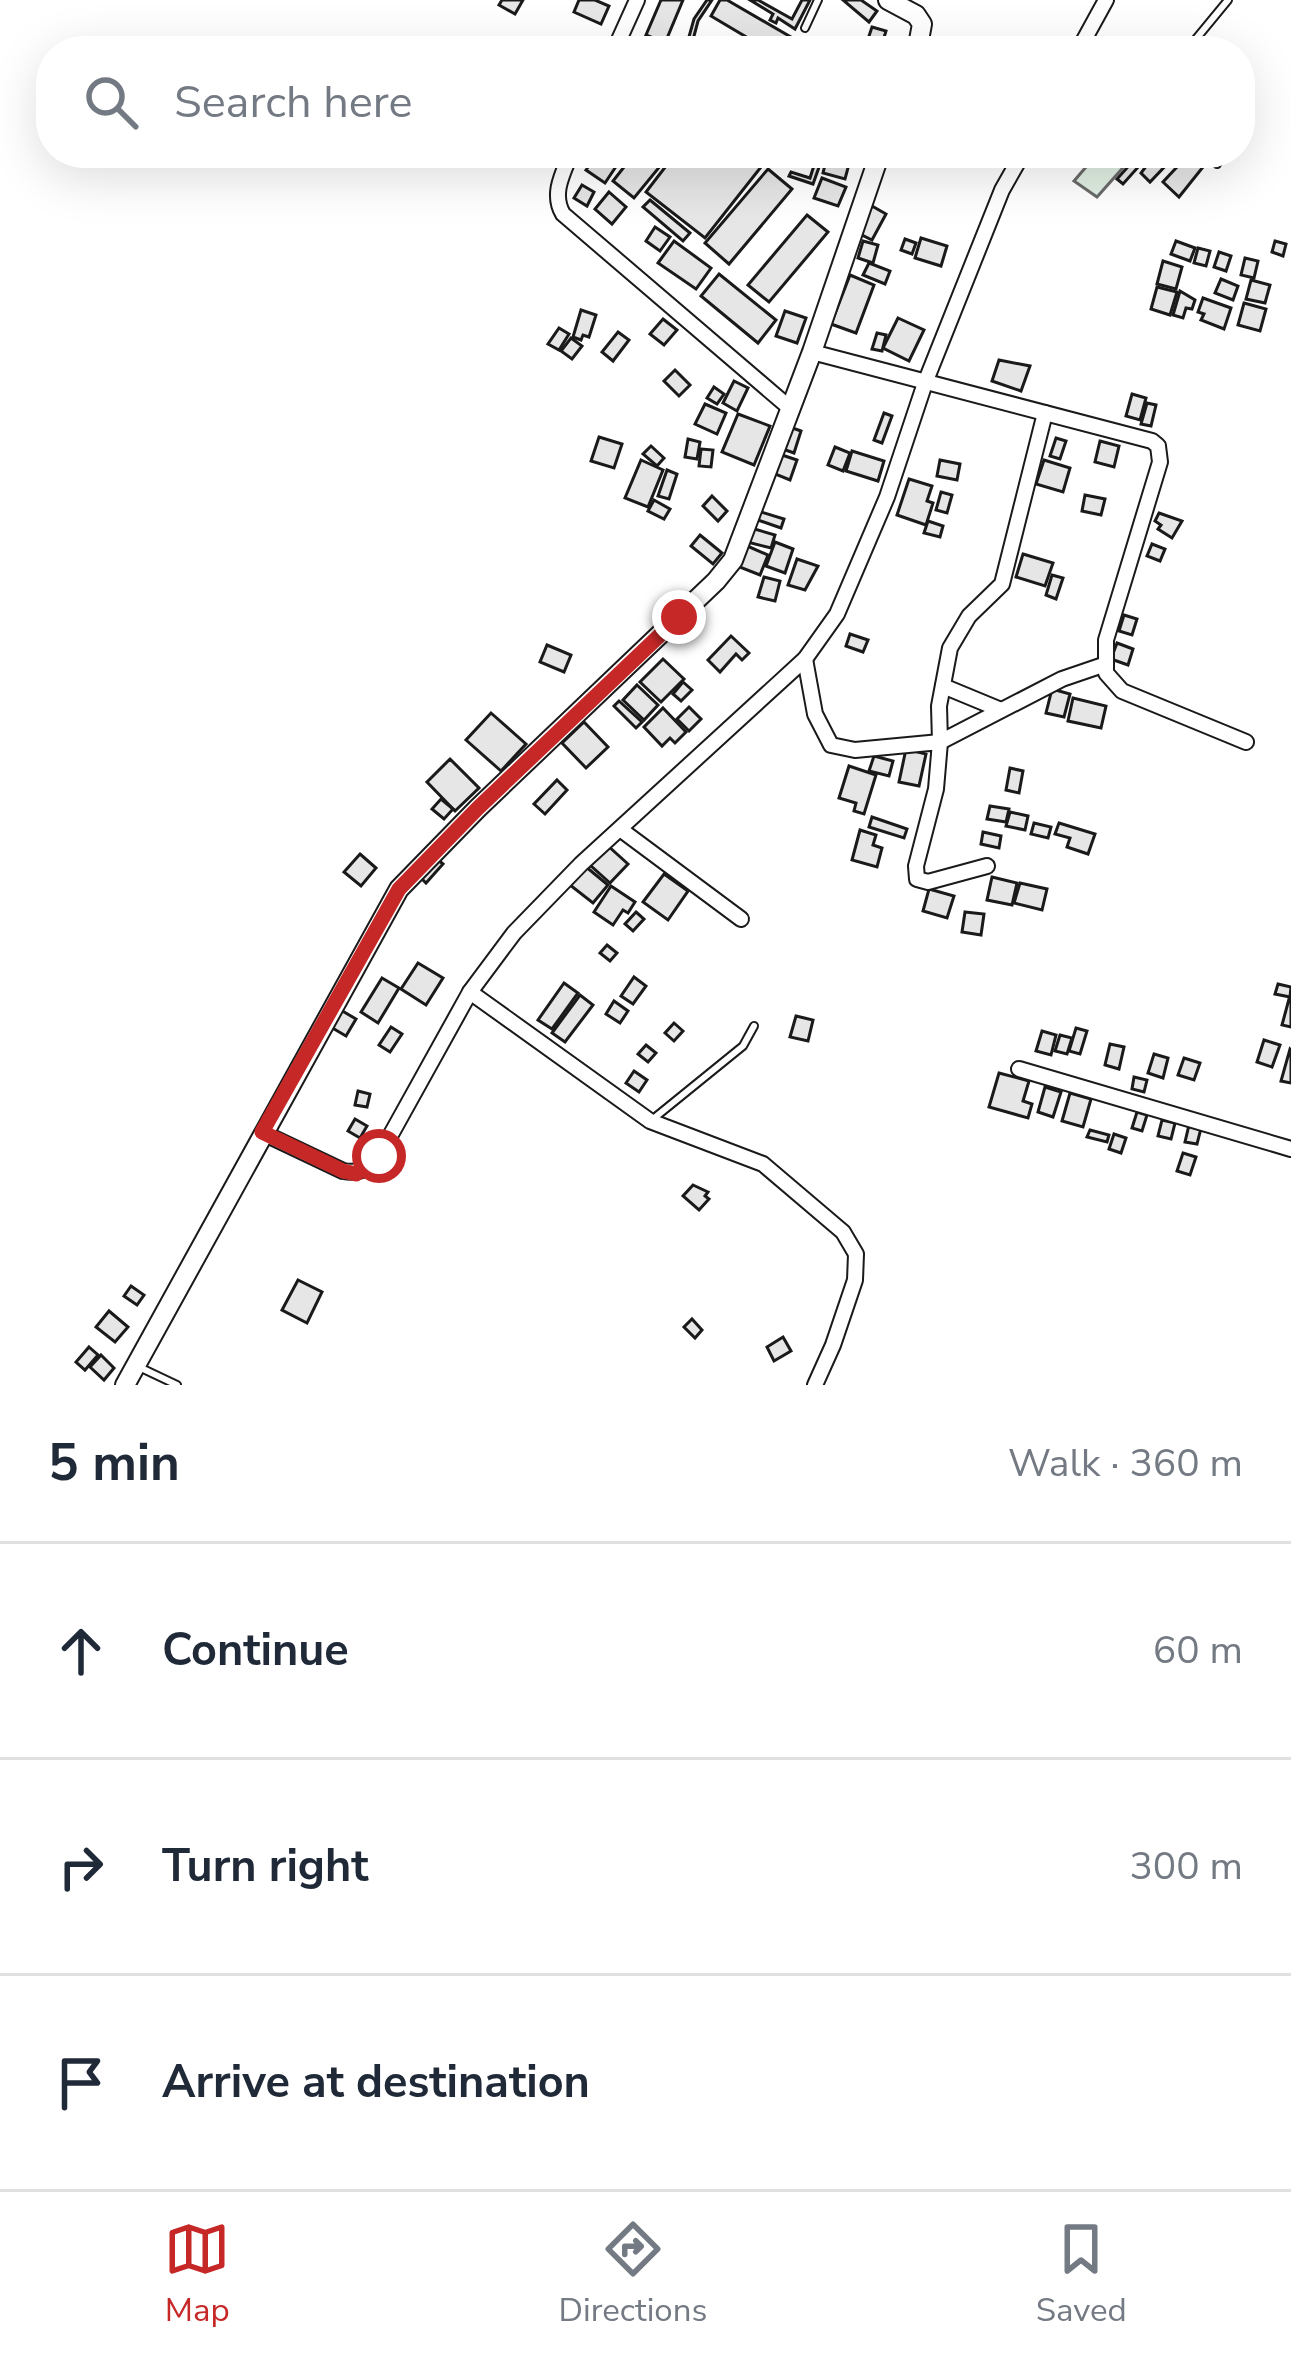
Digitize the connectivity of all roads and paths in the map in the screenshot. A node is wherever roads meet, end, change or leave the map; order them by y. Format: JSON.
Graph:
{"nodes":[{"id":1,"x":637,"y":0,"type":"edge"},
{"id":2,"x":818,"y":0,"type":"edge"},
{"id":3,"x":888,"y":0,"type":"edge"},
{"id":4,"x":1106,"y":0,"type":"edge"},
{"id":5,"x":1228,"y":0,"type":"edge"},
{"id":6,"x":805,"y":28,"type":"dead end"},
{"id":7,"x":621,"y":36,"type":"edge"},
{"id":8,"x":919,"y":36,"type":"edge"},
{"id":9,"x":1086,"y":36,"type":"edge"},
{"id":10,"x":1198,"y":36,"type":"edge"},
{"id":11,"x":565,"y":168,"type":"edge"},
{"id":12,"x":875,"y":168,"type":"edge"},
{"id":13,"x":1014,"y":168,"type":"edge"},
{"id":14,"x":812,"y":352,"type":"junction"},
{"id":15,"x":926,"y":383,"type":"junction"},
{"id":16,"x":791,"y":409,"type":"junction"},
{"id":17,"x":1045,"y":413,"type":"junction"},
{"id":18,"x":805,"y":659,"type":"junction"},
{"id":19,"x":1103,"y":665,"type":"junction"},
{"id":20,"x":943,"y":686,"type":"junction"},
{"id":21,"x":1001,"y":710,"type":"junction"},
{"id":22,"x":940,"y":742,"type":"junction"},
{"id":23,"x":1246,"y":742,"type":"dead end"},
{"id":24,"x":620,"y":829,"type":"junction"},
{"id":25,"x":987,"y":866,"type":"dead end"},
{"id":26,"x":741,"y":919,"type":"dead end"},
{"id":27,"x":470,"y":992,"type":"junction"},
{"id":28,"x":754,"y":1026,"type":"dead end"},
{"id":29,"x":1018,"y":1069,"type":"dead end"},
{"id":30,"x":650,"y":1121,"type":"junction"},
{"id":31,"x":262,"y":1132,"type":"junction"},
{"id":32,"x":1291,"y":1148,"type":"edge"},
{"id":33,"x":135,"y":1365,"type":"junction"},
{"id":34,"x":125,"y":1385,"type":"edge"},
{"id":35,"x":177,"y":1385,"type":"edge"},
{"id":36,"x":815,"y":1385,"type":"edge"}],
"edges":[{"from":1,"to":7,"type":"street"},
{"from":2,"to":6,"type":"lane"},
{"from":3,"to":8,"type":"street"},
{"from":4,"to":9,"type":"street"},
{"from":5,"to":10,"type":"lane"},
{"from":11,"to":16,"type":"street"},
{"from":12,"to":14,"type":"street"},
{"from":13,"to":15,"type":"street"},
{"from":14,"to":15,"type":"street"},
{"from":14,"to":16,"type":"street"},
{"from":15,"to":17,"type":"street"},
{"from":15,"to":18,"type":"street"},
{"from":16,"to":31,"type":"street"},
{"from":17,"to":19,"type":"street"},
{"from":17,"to":20,"type":"street"},
{"from":18,"to":22,"type":"street"},
{"from":18,"to":24,"type":"street"},
{"from":19,"to":21,"type":"street"},
{"from":19,"to":23,"type":"street"},
{"from":20,"to":21,"type":"street"},
{"from":20,"to":22,"type":"street"},
{"from":21,"to":22,"type":"street"},
{"from":22,"to":25,"type":"street"},
{"from":24,"to":26,"type":"street"},
{"from":24,"to":27,"type":"street"},
{"from":27,"to":30,"type":"street"},
{"from":27,"to":31,"type":"street"},
{"from":28,"to":30,"type":"lane"},
{"from":29,"to":32,"type":"street"},
{"from":30,"to":36,"type":"street"},
{"from":31,"to":33,"type":"street"},
{"from":33,"to":34,"type":"street"},
{"from":33,"to":35,"type":"lane"}]}
